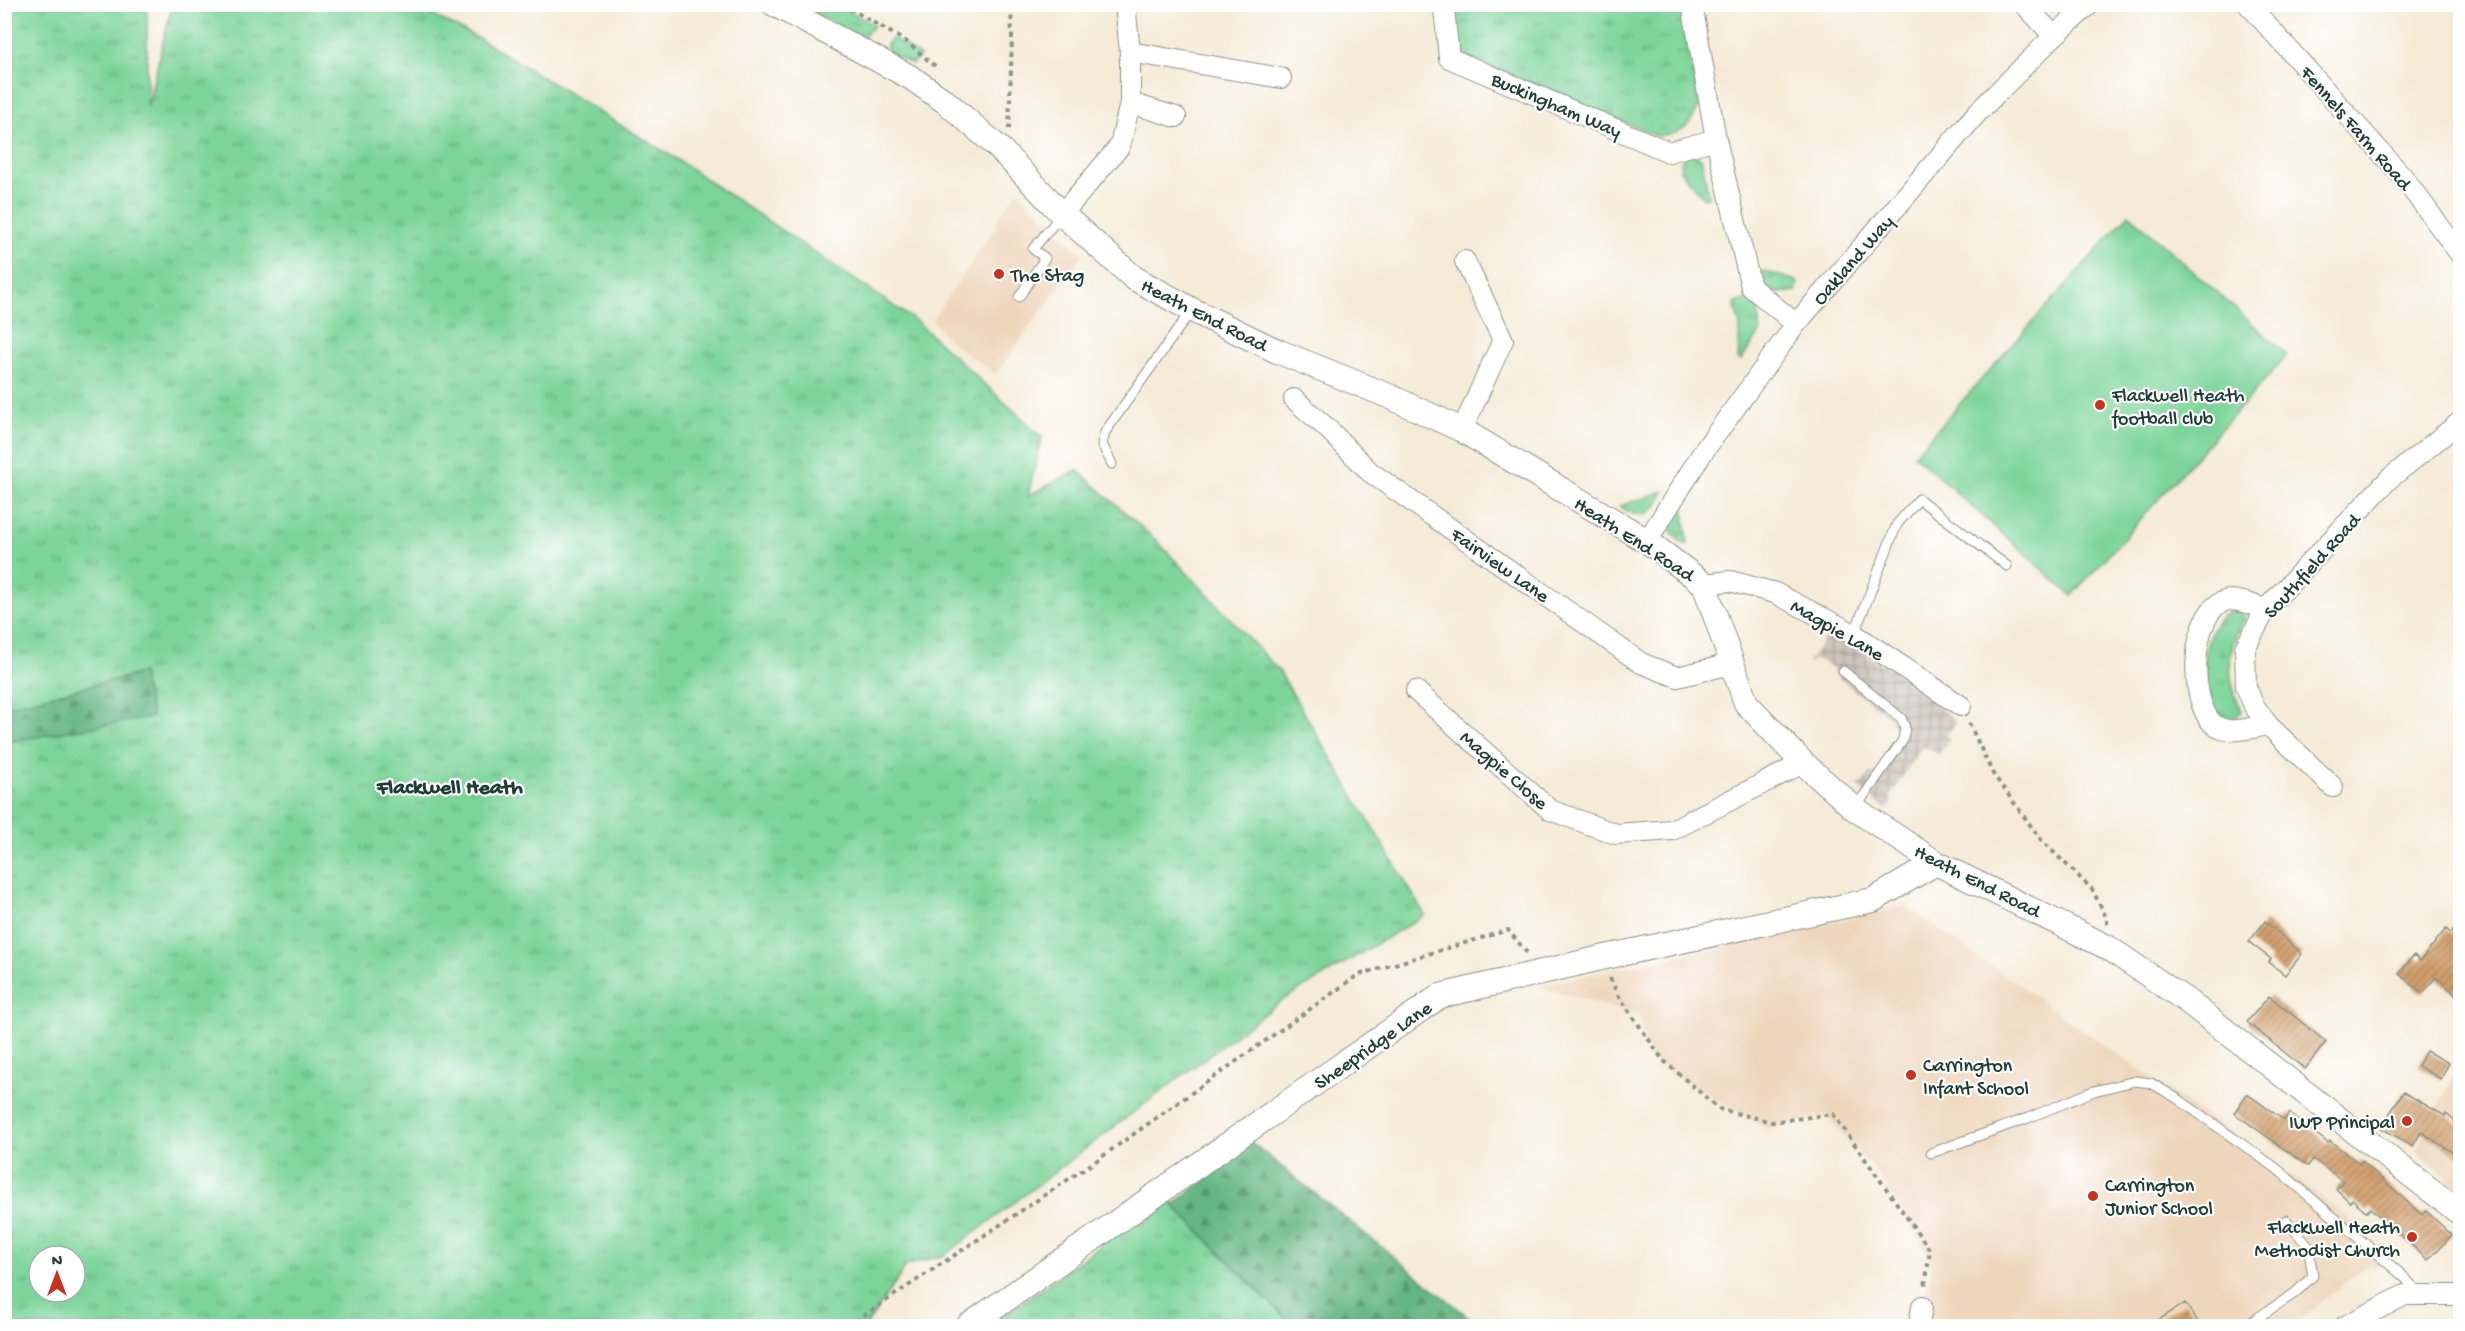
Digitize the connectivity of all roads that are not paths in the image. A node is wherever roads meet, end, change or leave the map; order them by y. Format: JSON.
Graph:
{"nodes":[{"id":1,"x":774,"y":4,"type":"edge"},
{"id":2,"x":1125,"y":4,"type":"edge"},
{"id":3,"x":1446,"y":4,"type":"edge"},
{"id":4,"x":1692,"y":4,"type":"edge"},
{"id":5,"x":2024,"y":4,"type":"edge"},
{"id":6,"x":2090,"y":4,"type":"edge"},
{"id":7,"x":2248,"y":4,"type":"edge"},
{"id":8,"x":2054,"y":36,"type":"junction"},
{"id":9,"x":1130,"y":51,"type":"junction"},
{"id":10,"x":1281,"y":78,"type":"dead end"},
{"id":11,"x":1130,"y":103,"type":"junction"},
{"id":12,"x":1176,"y":117,"type":"dead end"},
{"id":13,"x":1716,"y":139,"type":"junction"},
{"id":14,"x":1062,"y":214,"type":"junction"},
{"id":15,"x":2460,"y":254,"type":"edge"},
{"id":16,"x":1465,"y":261,"type":"dead end"},
{"id":17,"x":1019,"y":297,"type":"dead end"},
{"id":18,"x":1192,"y":310,"type":"junction"},
{"id":19,"x":1796,"y":324,"type":"junction"},
{"id":20,"x":1294,"y":399,"type":"dead end"},
{"id":21,"x":2460,"y":422,"type":"edge"},
{"id":22,"x":1462,"y":430,"type":"junction"},
{"id":23,"x":1112,"y":464,"type":"dead end"},
{"id":24,"x":1647,"y":541,"type":"junction"},
{"id":25,"x":2007,"y":566,"type":"dead end"},
{"id":26,"x":1704,"y":584,"type":"junction"},
{"id":27,"x":2266,"y":609,"type":"junction"},
{"id":28,"x":1854,"y":634,"type":"junction"},
{"id":29,"x":1731,"y":664,"type":"junction"},
{"id":30,"x":1843,"y":671,"type":"dead end"},
{"id":31,"x":1416,"y":691,"type":"dead end"},
{"id":32,"x":1961,"y":706,"type":"road end"},
{"id":33,"x":2268,"y":725,"type":"junction"},
{"id":34,"x":1803,"y":763,"type":"junction"},
{"id":35,"x":2333,"y":787,"type":"dead end"},
{"id":36,"x":1854,"y":809,"type":"junction"},
{"id":37,"x":1936,"y":863,"type":"junction"},
{"id":38,"x":1931,"y":1153,"type":"dead end"},
{"id":39,"x":2460,"y":1213,"type":"edge"},
{"id":40,"x":2286,"y":1220,"type":"dead end"},
{"id":41,"x":2421,"y":1295,"type":"junction"},
{"id":42,"x":2460,"y":1296,"type":"edge"},
{"id":43,"x":1922,"y":1306,"type":"road end"},
{"id":44,"x":968,"y":1326,"type":"edge"},
{"id":45,"x":1919,"y":1326,"type":"edge"},
{"id":46,"x":2245,"y":1326,"type":"edge"},
{"id":47,"x":2345,"y":1326,"type":"edge"}],
"edges":[{"from":1,"to":14,"type":"street","name":"Heath End Road"},
{"from":2,"to":9,"type":"street"},
{"from":3,"to":13,"type":"street","name":"Buckingham Way"},
{"from":4,"to":13,"type":"street"},
{"from":5,"to":8,"type":"street"},
{"from":6,"to":8,"type":"street","name":"Oakland Way"},
{"from":7,"to":15,"type":"street","name":"Fennels Farm Road"},
{"from":8,"to":19,"type":"street","name":"Oakland Way"},
{"from":9,"to":10,"type":"street"},
{"from":9,"to":11,"type":"street"},
{"from":11,"to":12,"type":"street"},
{"from":11,"to":14,"type":"street"},
{"from":13,"to":19,"type":"street"},
{"from":14,"to":17,"type":"lane"},
{"from":14,"to":18,"type":"street","name":"Heath End Road"},
{"from":16,"to":22,"type":"street"},
{"from":18,"to":22,"type":"street","name":"Heath End Road"},
{"from":18,"to":23,"type":"lane"},
{"from":19,"to":24,"type":"street","name":"Oakland Way"},
{"from":20,"to":29,"type":"street","name":"Fairview Lane"},
{"from":21,"to":27,"type":"street","name":"Southfield Road"},
{"from":22,"to":24,"type":"street","name":"Heath End Road"},
{"from":24,"to":26,"type":"street","name":"Heath End Road"},
{"from":25,"to":28,"type":"lane"},
{"from":26,"to":28,"type":"street","name":"Magpie Lane"},
{"from":26,"to":29,"type":"street","name":"Heath End Road"},
{"from":27,"to":33,"type":"street","name":"Southfield Road"},
{"from":27,"to":33,"type":"street"},
{"from":28,"to":32,"type":"street","name":"Magpie Lane"},
{"from":29,"to":34,"type":"street","name":"Heath End Road"},
{"from":30,"to":36,"type":"lane"},
{"from":31,"to":34,"type":"street","name":"Magpie Close"},
{"from":33,"to":35,"type":"street","name":"Southfield Road"},
{"from":34,"to":36,"type":"street","name":"Heath End Road"},
{"from":36,"to":37,"type":"street","name":"Heath End Road"},
{"from":37,"to":39,"type":"street","name":"Heath End Road"},
{"from":37,"to":44,"type":"street","name":"Sheepridge Lane"},
{"from":38,"to":41,"type":"lane"},
{"from":40,"to":46,"type":"lane"},
{"from":41,"to":42,"type":"street"},
{"from":41,"to":47,"type":"street"},
{"from":43,"to":45,"type":"street"}]}
